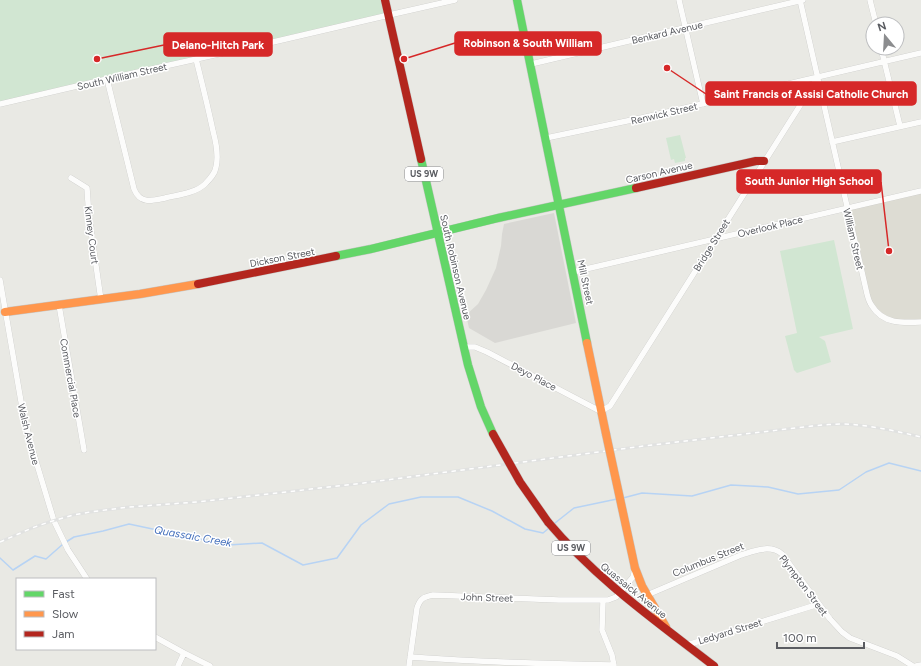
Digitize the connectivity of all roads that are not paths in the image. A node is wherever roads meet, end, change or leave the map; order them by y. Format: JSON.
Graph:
{"nodes":[{"id":1,"x":385,"y":0,"type":"edge"},
{"id":2,"x":456,"y":0,"type":"edge"},
{"id":3,"x":517,"y":0,"type":"edge"},
{"id":4,"x":679,"y":0,"type":"edge"},
{"id":5,"x":801,"y":0,"type":"edge"},
{"id":6,"x":870,"y":0,"type":"edge"},
{"id":7,"x":389,"y":15,"type":"junction"},
{"id":8,"x":874,"y":16,"type":"edge"},
{"id":9,"x":685,"y":28,"type":"junction"},
{"id":10,"x":921,"y":53,"type":"edge"},
{"id":11,"x":883,"y":56,"type":"edge"},
{"id":12,"x":196,"y":59,"type":"junction"},
{"id":13,"x":884,"y":61,"type":"junction"},
{"id":14,"x":531,"y":64,"type":"junction"},
{"id":15,"x":818,"y":77,"type":"junction"},
{"id":16,"x":107,"y":79,"type":"junction"},
{"id":17,"x":0,"y":104,"type":"edge"},
{"id":18,"x":702,"y":104,"type":"junction"},
{"id":19,"x":921,"y":122,"type":"edge"},
{"id":20,"x":900,"y":126,"type":"junction"},
{"id":21,"x":546,"y":138,"type":"junction"},
{"id":22,"x":832,"y":142,"type":"junction"},
{"id":23,"x":764,"y":161,"type":"junction"},
{"id":24,"x":71,"y":178,"type":"dead end"},
{"id":25,"x":921,"y":191,"type":"edge"},
{"id":26,"x":559,"y":204,"type":"junction"},
{"id":27,"x":847,"y":208,"type":"junction"},
{"id":28,"x":438,"y":233,"type":"junction"},
{"id":29,"x":715,"y":239,"type":"junction"},
{"id":30,"x":573,"y":272,"type":"junction"},
{"id":31,"x":0,"y":280,"type":"edge"},
{"id":32,"x":101,"y":300,"type":"junction"},
{"id":33,"x":59,"y":305,"type":"junction"},
{"id":34,"x":6,"y":312,"type":"junction"},
{"id":35,"x":921,"y":322,"type":"edge"},
{"id":36,"x":464,"y":347,"type":"junction"},
{"id":37,"x":602,"y":411,"type":"junction"},
{"id":38,"x":84,"y":450,"type":"dead end"},
{"id":39,"x":548,"y":522,"type":"joint"},
{"id":40,"x":778,"y":550,"type":"joint"},
{"id":41,"x":635,"y":568,"type":"junction"},
{"id":42,"x":86,"y":578,"type":"edge"},
{"id":43,"x":620,"y":592,"type":"junction"},
{"id":44,"x":647,"y":595,"type":"junction"},
{"id":45,"x":603,"y":600,"type":"junction"},
{"id":46,"x":820,"y":604,"type":"junction"},
{"id":47,"x":668,"y":630,"type":"junction"},
{"id":48,"x":156,"y":638,"type":"edge"},
{"id":49,"x":687,"y":645,"type":"junction"},
{"id":50,"x":184,"y":653,"type":"junction"},
{"id":51,"x":410,"y":657,"type":"junction"},
{"id":52,"x":614,"y":665,"type":"edge"},
{"id":53,"x":921,"y":665,"type":"edge"},
{"id":54,"x":178,"y":666,"type":"edge"},
{"id":55,"x":210,"y":666,"type":"edge"},
{"id":56,"x":409,"y":666,"type":"edge"},
{"id":57,"x":714,"y":666,"type":"edge"},
{"id":58,"x":913,"y":666,"type":"edge"},
{"id":59,"x":916,"y":666,"type":"edge"}],
"edges":[{"from":1,"to":7,"type":"main road","name":"South Robinson Avenue","number":"US 9W"},
{"from":2,"to":7,"type":"street","name":"South William Street"},
{"from":3,"to":14,"type":"main road","name":"Mill Street"},
{"from":4,"to":9,"type":"street"},
{"from":5,"to":9,"type":"street","name":"Benkard Avenue"},
{"from":5,"to":15,"type":"street","name":"William Street"},
{"from":6,"to":8,"type":"street"},
{"from":7,"to":12,"type":"street","name":"South William Street"},
{"from":7,"to":28,"type":"main road","name":"South Robinson Avenue","number":"US 9W"},
{"from":9,"to":14,"type":"street","name":"Benkard Avenue"},
{"from":9,"to":18,"type":"street"},
{"from":10,"to":13,"type":"street","name":"Renwick Street"},
{"from":11,"to":13,"type":"street"},
{"from":12,"to":16,"type":"street","name":"South William Street"},
{"from":12,"to":16,"type":"street"},
{"from":13,"to":15,"type":"street","name":"Renwick Street"},
{"from":13,"to":20,"type":"street"},
{"from":14,"to":21,"type":"main road","name":"Mill Street"},
{"from":15,"to":18,"type":"street","name":"Renwick Street"},
{"from":15,"to":22,"type":"street","name":"William Street"},
{"from":15,"to":23,"type":"street","name":"Bridge Street"},
{"from":16,"to":17,"type":"street","name":"South William Street"},
{"from":18,"to":21,"type":"street","name":"Renwick Street"},
{"from":19,"to":20,"type":"street"},
{"from":20,"to":22,"type":"street"},
{"from":21,"to":26,"type":"main road","name":"Mill Street"},
{"from":22,"to":27,"type":"street","name":"William Street"},
{"from":23,"to":26,"type":"main road","name":"Carson Avenue"},
{"from":23,"to":29,"type":"street","name":"Bridge Street"},
{"from":24,"to":32,"type":"street","name":"Kinney Court"},
{"from":25,"to":27,"type":"street","name":"Overlook Place"},
{"from":26,"to":28,"type":"main road","name":"Dickson Street"},
{"from":26,"to":30,"type":"main road","name":"Mill Street"},
{"from":27,"to":29,"type":"street","name":"Overlook Place"},
{"from":27,"to":35,"type":"street","name":"William Street"},
{"from":28,"to":32,"type":"main road","name":"Dickson Street"},
{"from":28,"to":36,"type":"main road","name":"South Robinson Avenue","number":"US 9W"},
{"from":29,"to":30,"type":"street","name":"Overlook Place"},
{"from":29,"to":37,"type":"street","name":"Bridge Street"},
{"from":30,"to":37,"type":"main road","name":"Mill Street"},
{"from":31,"to":34,"type":"street","name":"Walsh Avenue"},
{"from":32,"to":33,"type":"main road","name":"Dickson Street"},
{"from":33,"to":34,"type":"main road","name":"Dickson Street"},
{"from":33,"to":38,"type":"street","name":"Commercial Place"},
{"from":34,"to":42,"type":"street","name":"Walsh Avenue"},
{"from":36,"to":37,"type":"street","name":"Deyo Place"},
{"from":36,"to":39,"type":"main road","name":"South Robinson Avenue","number":"US 9W","bridge":true},
{"from":37,"to":41,"type":"main road","name":"Mill Street","bridge":true},
{"from":39,"to":43,"type":"main road","name":"Quassaick Avenue","number":"US 9W"},
{"from":40,"to":44,"type":"street","name":"Columbus Street"},
{"from":40,"to":46,"type":"street","name":"Plympton Street"},
{"from":41,"to":43,"type":"street"},
{"from":41,"to":44,"type":"main road"},
{"from":43,"to":45,"type":"street","name":"John Street"},
{"from":43,"to":47,"type":"main road","name":"Quassaick Avenue","number":"US 9W"},
{"from":44,"to":47,"type":"main road"},
{"from":45,"to":51,"type":"street","name":"John Street"},
{"from":45,"to":52,"type":"street"},
{"from":46,"to":49,"type":"street","name":"Ledyard Street"},
{"from":46,"to":58,"type":"street","name":"Plympton Street"},
{"from":47,"to":49,"type":"main road","name":"Quassaick Avenue","number":"US 9W"},
{"from":48,"to":50,"type":"street"},
{"from":49,"to":57,"type":"main road","name":"Quassaick Avenue","number":"US 9W"},
{"from":50,"to":54,"type":"street"},
{"from":50,"to":55,"type":"street"},
{"from":51,"to":52,"type":"street"},
{"from":51,"to":56,"type":"street","name":"John Street"},
{"from":53,"to":59,"type":"street"}]}
